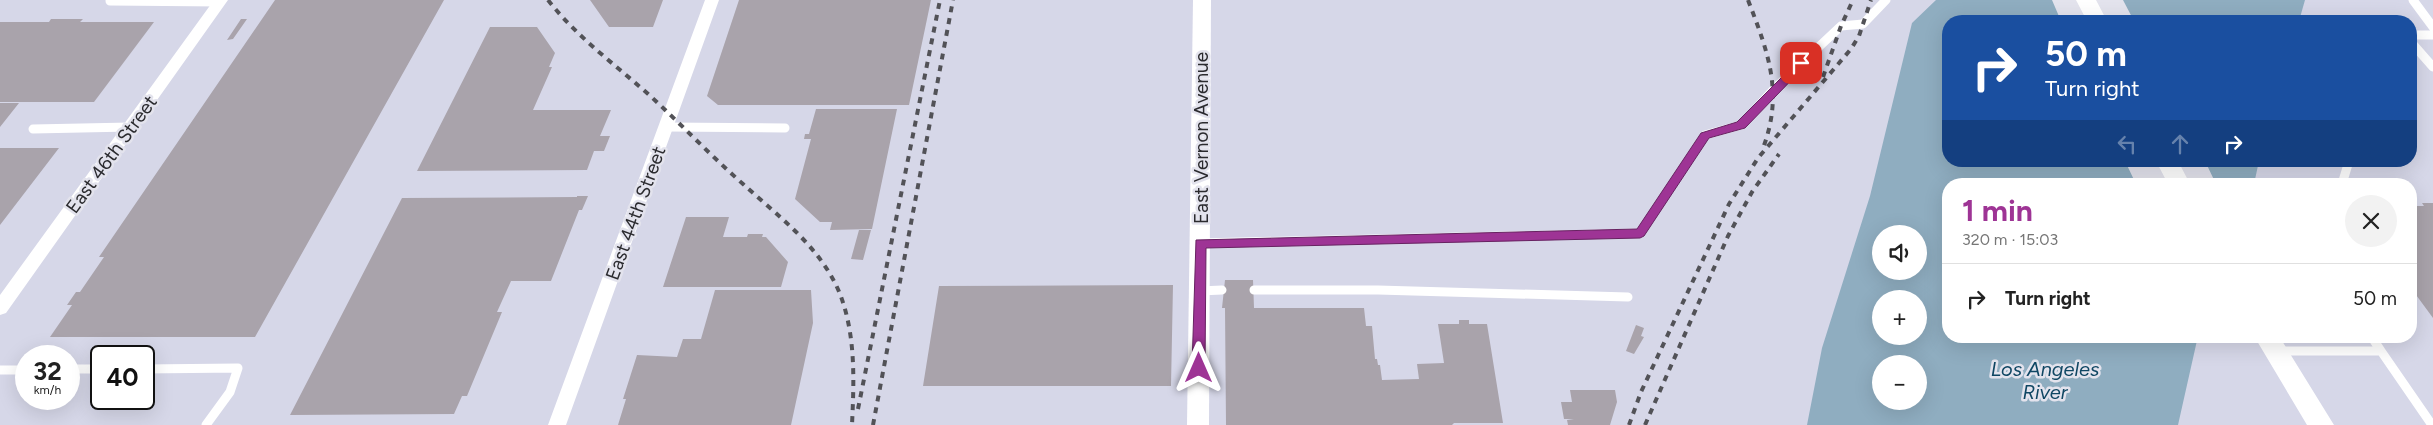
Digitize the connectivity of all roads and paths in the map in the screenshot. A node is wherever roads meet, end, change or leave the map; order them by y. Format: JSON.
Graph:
{"nodes":[{"id":1,"x":712,"y":0,"type":"edge"},
{"id":2,"x":1202,"y":0,"type":"edge"},
{"id":3,"x":1886,"y":0,"type":"edge"},
{"id":4,"x":2086,"y":0,"type":"edge"},
{"id":5,"x":2413,"y":0,"type":"edge"},
{"id":6,"x":221,"y":1,"type":"edge"},
{"id":7,"x":110,"y":2,"type":"dead end"},
{"id":8,"x":2094,"y":15,"type":"edge"},
{"id":9,"x":2433,"y":27,"type":"edge"},
{"id":10,"x":2417,"y":35,"type":"edge"},
{"id":11,"x":2433,"y":35,"type":"edge"},
{"id":12,"x":2417,"y":49,"type":"edge"},
{"id":13,"x":2433,"y":67,"type":"edge"},
{"id":14,"x":130,"y":127,"type":"junction"},
{"id":15,"x":667,"y":127,"type":"junction"},
{"id":16,"x":785,"y":128,"type":"dead end"},
{"id":17,"x":33,"y":129,"type":"dead end"},
{"id":18,"x":1200,"y":243,"type":"junction"},
{"id":19,"x":1222,"y":290,"type":"dead end"},
{"id":20,"x":1254,"y":290,"type":"dead end"},
{"id":21,"x":1199,"y":291,"type":"junction"},
{"id":22,"x":1628,"y":297,"type":"dead end"},
{"id":23,"x":0,"y":308,"type":"edge"},
{"id":24,"x":2270,"y":343,"type":"edge"},
{"id":25,"x":2376,"y":343,"type":"edge"},
{"id":26,"x":2381,"y":351,"type":"junction"},
{"id":27,"x":155,"y":369,"type":"edge"},
{"id":28,"x":0,"y":370,"type":"edge"},
{"id":29,"x":15,"y":370,"type":"edge"},
{"id":30,"x":206,"y":425,"type":"edge"},
{"id":31,"x":557,"y":425,"type":"edge"},
{"id":32,"x":1198,"y":425,"type":"edge"},
{"id":33,"x":2320,"y":425,"type":"edge"},
{"id":34,"x":2432,"y":425,"type":"edge"}],
"edges":[{"from":1,"to":15,"type":"street","name":"East 44th Street"},
{"from":2,"to":18,"type":"street","name":"East Vernon Avenue"},
{"from":3,"to":18,"type":"lane"},
{"from":4,"to":8,"type":"main road"},
{"from":5,"to":9,"type":"lane"},
{"from":6,"to":7,"type":"lane"},
{"from":6,"to":14,"type":"street","name":"East 46th Street"},
{"from":10,"to":11,"type":"lane"},
{"from":12,"to":13,"type":"lane"},
{"from":14,"to":17,"type":"lane"},
{"from":14,"to":23,"type":"street","name":"East 46th Street"},
{"from":15,"to":16,"type":"lane"},
{"from":15,"to":31,"type":"street","name":"East 44th Street"},
{"from":18,"to":21,"type":"street","name":"East Vernon Avenue"},
{"from":19,"to":21,"type":"lane"},
{"from":20,"to":22,"type":"lane"},
{"from":21,"to":32,"type":"street","name":"East Vernon Avenue"},
{"from":24,"to":26,"type":"lane"},
{"from":24,"to":33,"type":"main road"},
{"from":25,"to":26,"type":"lane"},
{"from":26,"to":34,"type":"lane"},
{"from":27,"to":30,"type":"lane"},
{"from":28,"to":29,"type":"lane"}]}
